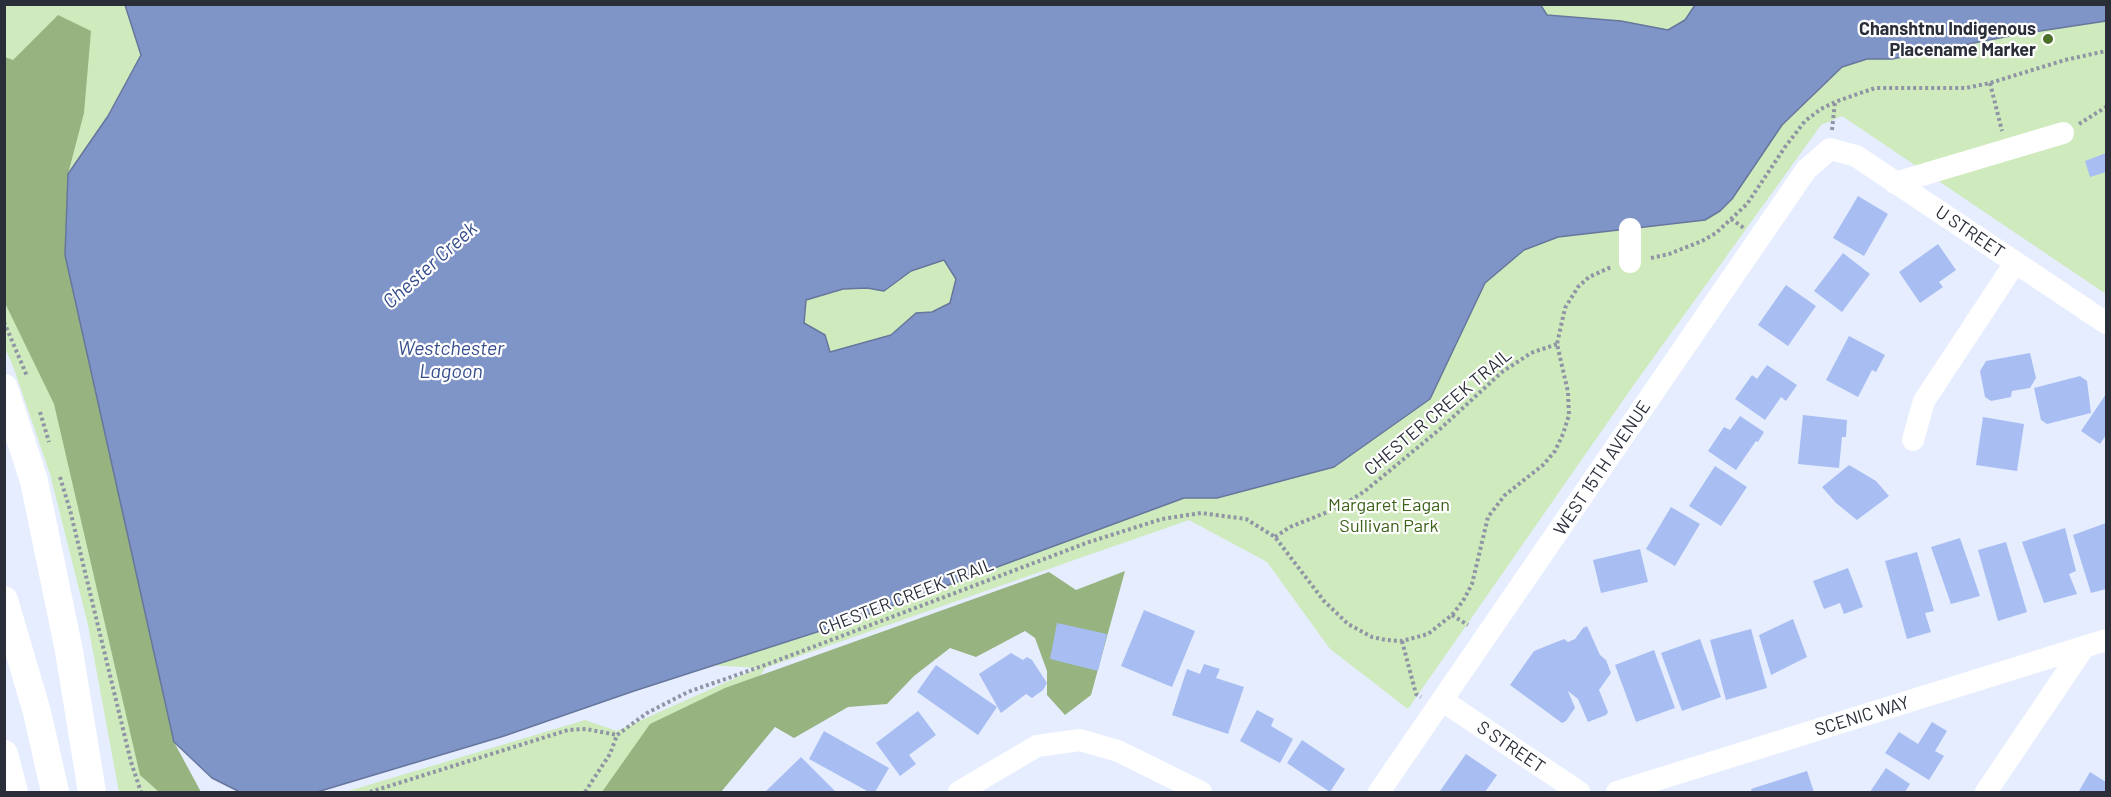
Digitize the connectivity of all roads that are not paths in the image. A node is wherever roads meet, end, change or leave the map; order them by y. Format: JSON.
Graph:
{"nodes":[{"id":1,"x":2063,"y":133,"type":"road end"},
{"id":2,"x":1830,"y":149,"type":"joint"},
{"id":3,"x":1895,"y":183,"type":"junction"},
{"id":4,"x":1630,"y":229,"type":"dead end"},
{"id":5,"x":1630,"y":262,"type":"dead end"},
{"id":6,"x":2015,"y":263,"type":"junction"},
{"id":7,"x":2106,"y":324,"type":"edge"},
{"id":8,"x":17,"y":384,"type":"edge"},
{"id":9,"x":1913,"y":440,"type":"dead end"},
{"id":10,"x":4,"y":600,"type":"edge"},
{"id":11,"x":2106,"y":640,"type":"edge"},
{"id":12,"x":2084,"y":647,"type":"junction"},
{"id":13,"x":1439,"y":707,"type":"junction"},
{"id":14,"x":4,"y":754,"type":"edge"},
{"id":15,"x":14,"y":792,"type":"edge"},
{"id":16,"x":55,"y":792,"type":"edge"},
{"id":17,"x":92,"y":792,"type":"edge"},
{"id":18,"x":959,"y":792,"type":"edge"},
{"id":19,"x":1201,"y":792,"type":"edge"},
{"id":20,"x":1379,"y":792,"type":"edge"},
{"id":21,"x":1579,"y":792,"type":"edge"},
{"id":22,"x":1617,"y":792,"type":"edge"},
{"id":23,"x":1986,"y":792,"type":"edge"}],
"edges":[{"from":1,"to":3,"type":"street"},
{"from":2,"to":3,"type":"street","name":"U STREET"},
{"from":2,"to":13,"type":"street","name":"WEST 15TH AVENUE"},
{"from":3,"to":6,"type":"street","name":"U STREET"},
{"from":4,"to":5,"type":"street"},
{"from":6,"to":7,"type":"street","name":"U STREET"},
{"from":6,"to":9,"type":"street"},
{"from":8,"to":17,"type":"main road"},
{"from":10,"to":16,"type":"main road"},
{"from":11,"to":12,"type":"street","name":"SCENIC WAY"},
{"from":12,"to":22,"type":"street","name":"SCENIC WAY"},
{"from":12,"to":23,"type":"street"},
{"from":13,"to":20,"type":"street","name":"WEST 15TH AVENUE"},
{"from":13,"to":21,"type":"street","name":"S STREET"},
{"from":14,"to":15,"type":"main road"},
{"from":18,"to":19,"type":"street"}]}
